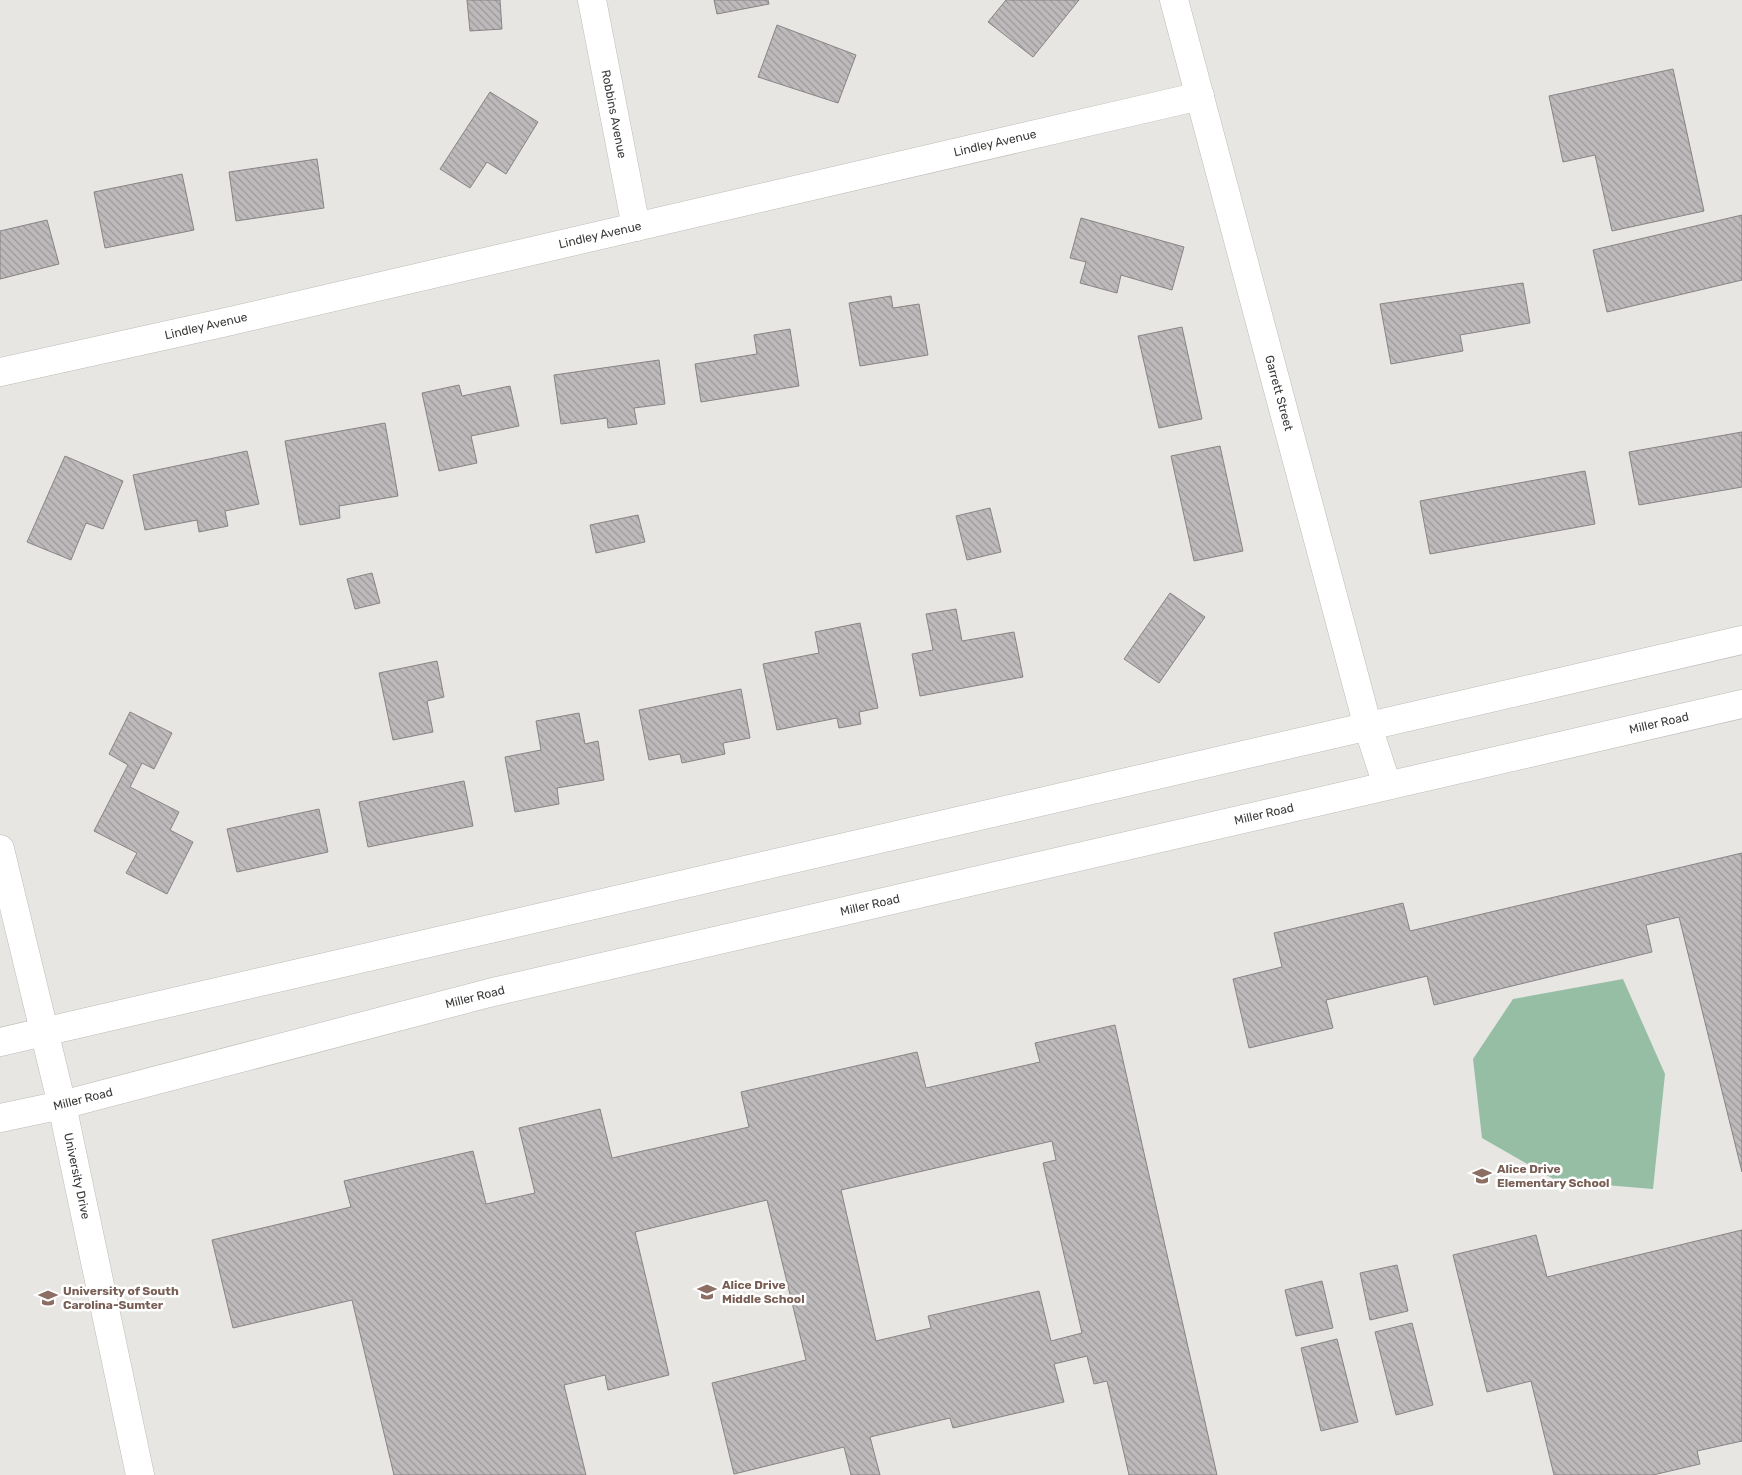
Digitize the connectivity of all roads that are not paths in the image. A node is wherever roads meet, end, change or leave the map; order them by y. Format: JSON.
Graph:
{"nodes":[{"id":1,"x":592,"y":0,"type":"edge"},
{"id":2,"x":1174,"y":0,"type":"edge"},
{"id":3,"x":1200,"y":96,"type":"junction"},
{"id":4,"x":636,"y":227,"type":"junction"},
{"id":5,"x":0,"y":372,"type":"edge"},
{"id":6,"x":1742,"y":640,"type":"edge"},
{"id":7,"x":1742,"y":704,"type":"edge"},
{"id":8,"x":1368,"y":727,"type":"junction"},
{"id":9,"x":1387,"y":785,"type":"junction"},
{"id":10,"x":0,"y":849,"type":"edge"},
{"id":11,"x":46,"y":1032,"type":"junction"},
{"id":12,"x":0,"y":1042,"type":"edge"},
{"id":13,"x":62,"y":1105,"type":"junction"},
{"id":14,"x":0,"y":1118,"type":"edge"},
{"id":15,"x":140,"y":1475,"type":"edge"}],
"edges":[{"from":1,"to":4,"type":"street","name":"Robbins Avenue"},
{"from":2,"to":3,"type":"street","name":"Garrett Street"},
{"from":3,"to":4,"type":"street","name":"Lindley Avenue"},
{"from":3,"to":8,"type":"street","name":"Garrett Street"},
{"from":4,"to":5,"type":"street","name":"Lindley Avenue"},
{"from":6,"to":8,"type":"street"},
{"from":7,"to":9,"type":"street","name":"Miller Road"},
{"from":8,"to":9,"type":"street","name":"Garrett Street"},
{"from":8,"to":11,"type":"street"},
{"from":9,"to":13,"type":"street","name":"Miller Road"},
{"from":10,"to":11,"type":"street","name":"University Drive"},
{"from":11,"to":12,"type":"street"},
{"from":11,"to":13,"type":"street","name":"University Drive"},
{"from":13,"to":14,"type":"street","name":"Miller Road"},
{"from":13,"to":15,"type":"street","name":"University Drive"}]}
